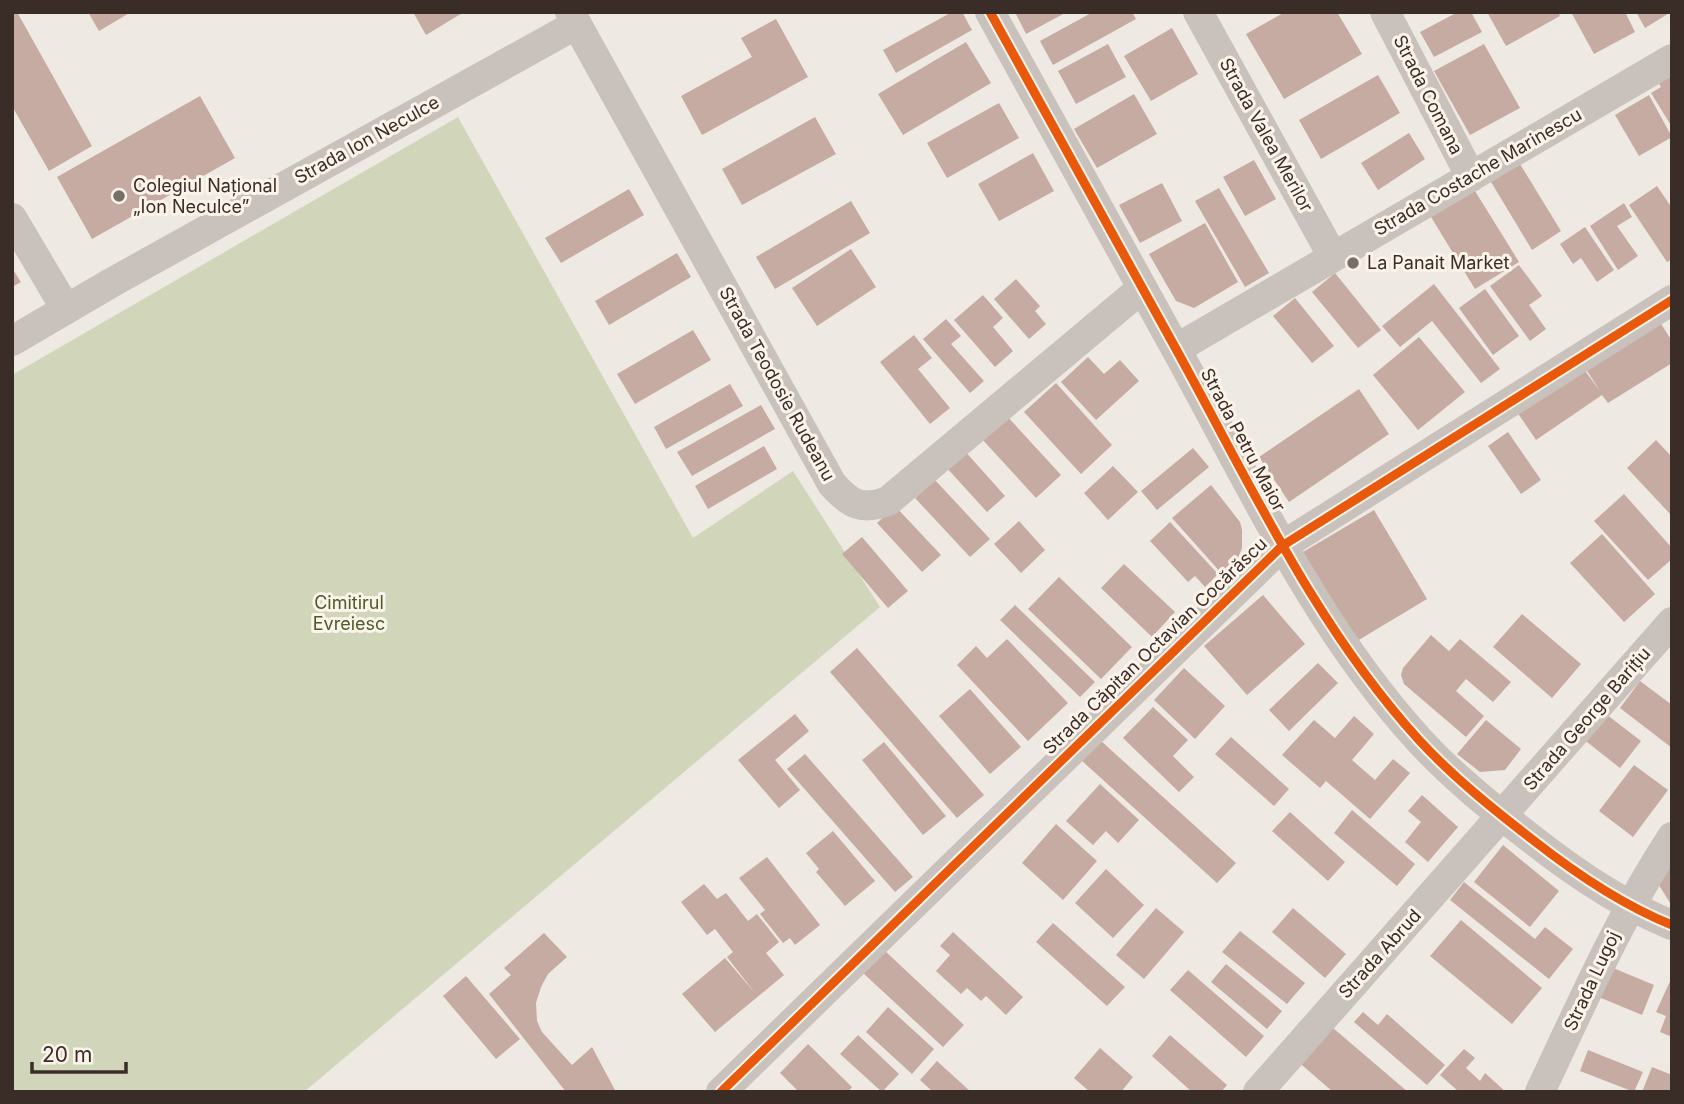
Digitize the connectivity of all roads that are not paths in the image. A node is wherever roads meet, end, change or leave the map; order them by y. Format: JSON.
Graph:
{"nodes":[{"id":1,"x":990,"y":12,"type":"edge"},
{"id":2,"x":1198,"y":12,"type":"edge"},
{"id":3,"x":1385,"y":12,"type":"edge"},
{"id":4,"x":574,"y":18,"type":"edge"},
{"id":5,"x":1672,"y":59,"type":"edge"},
{"id":6,"x":1471,"y":177,"type":"junction"},
{"id":7,"x":12,"y":218,"type":"edge"},
{"id":8,"x":1333,"y":257,"type":"junction"},
{"id":9,"x":1141,"y":289,"type":"junction"},
{"id":10,"x":1672,"y":300,"type":"edge"},
{"id":11,"x":66,"y":309,"type":"junction"},
{"id":12,"x":12,"y":341,"type":"edge"},
{"id":13,"x":1176,"y":349,"type":"junction"},
{"id":14,"x":1282,"y":546,"type":"junction"},
{"id":15,"x":1672,"y":622,"type":"edge"},
{"id":16,"x":1502,"y":817,"type":"junction"},
{"id":17,"x":1672,"y":837,"type":"edge"},
{"id":18,"x":1630,"y":905,"type":"junction"},
{"id":19,"x":1672,"y":925,"type":"edge"},
{"id":20,"x":721,"y":1092,"type":"edge"},
{"id":21,"x":1258,"y":1092,"type":"edge"},
{"id":22,"x":1540,"y":1092,"type":"edge"}],
"edges":[{"from":1,"to":9,"type":"street","name":"Strada Petru Maior"},
{"from":2,"to":8,"type":"street","name":"Strada Valea Merilor"},
{"from":3,"to":6,"type":"street","name":"Strada Comana"},
{"from":4,"to":9,"type":"street","name":"Strada Teodosie Rudeanu"},
{"from":4,"to":11,"type":"street","name":"Strada Ion Neculce"},
{"from":5,"to":6,"type":"street","name":"Strada Costache Marinescu"},
{"from":6,"to":8,"type":"street","name":"Strada Costache Marinescu"},
{"from":7,"to":11,"type":"street"},
{"from":8,"to":13,"type":"street","name":"Strada Costache Marinescu"},
{"from":9,"to":13,"type":"street","name":"Strada Petru Maior"},
{"from":10,"to":14,"type":"street","name":"Strada Căpitan Octavian Cocărăscu"},
{"from":11,"to":12,"type":"street","name":"Strada Ion Neculce"},
{"from":13,"to":14,"type":"street","name":"Strada Petru Maior"},
{"from":14,"to":16,"type":"street","name":"Strada Petru Maior"},
{"from":14,"to":20,"type":"street","name":"Strada Căpitan Octavian Cocărăscu"},
{"from":15,"to":16,"type":"street","name":"Strada George Barițiu"},
{"from":16,"to":18,"type":"street","name":"Strada Petru Maior"},
{"from":16,"to":21,"type":"street","name":"Strada Abrud"},
{"from":17,"to":18,"type":"street","name":"Strada Lugoj"},
{"from":18,"to":19,"type":"street","name":"Strada Petru Maior"},
{"from":18,"to":22,"type":"street","name":"Strada Lugoj"}]}
